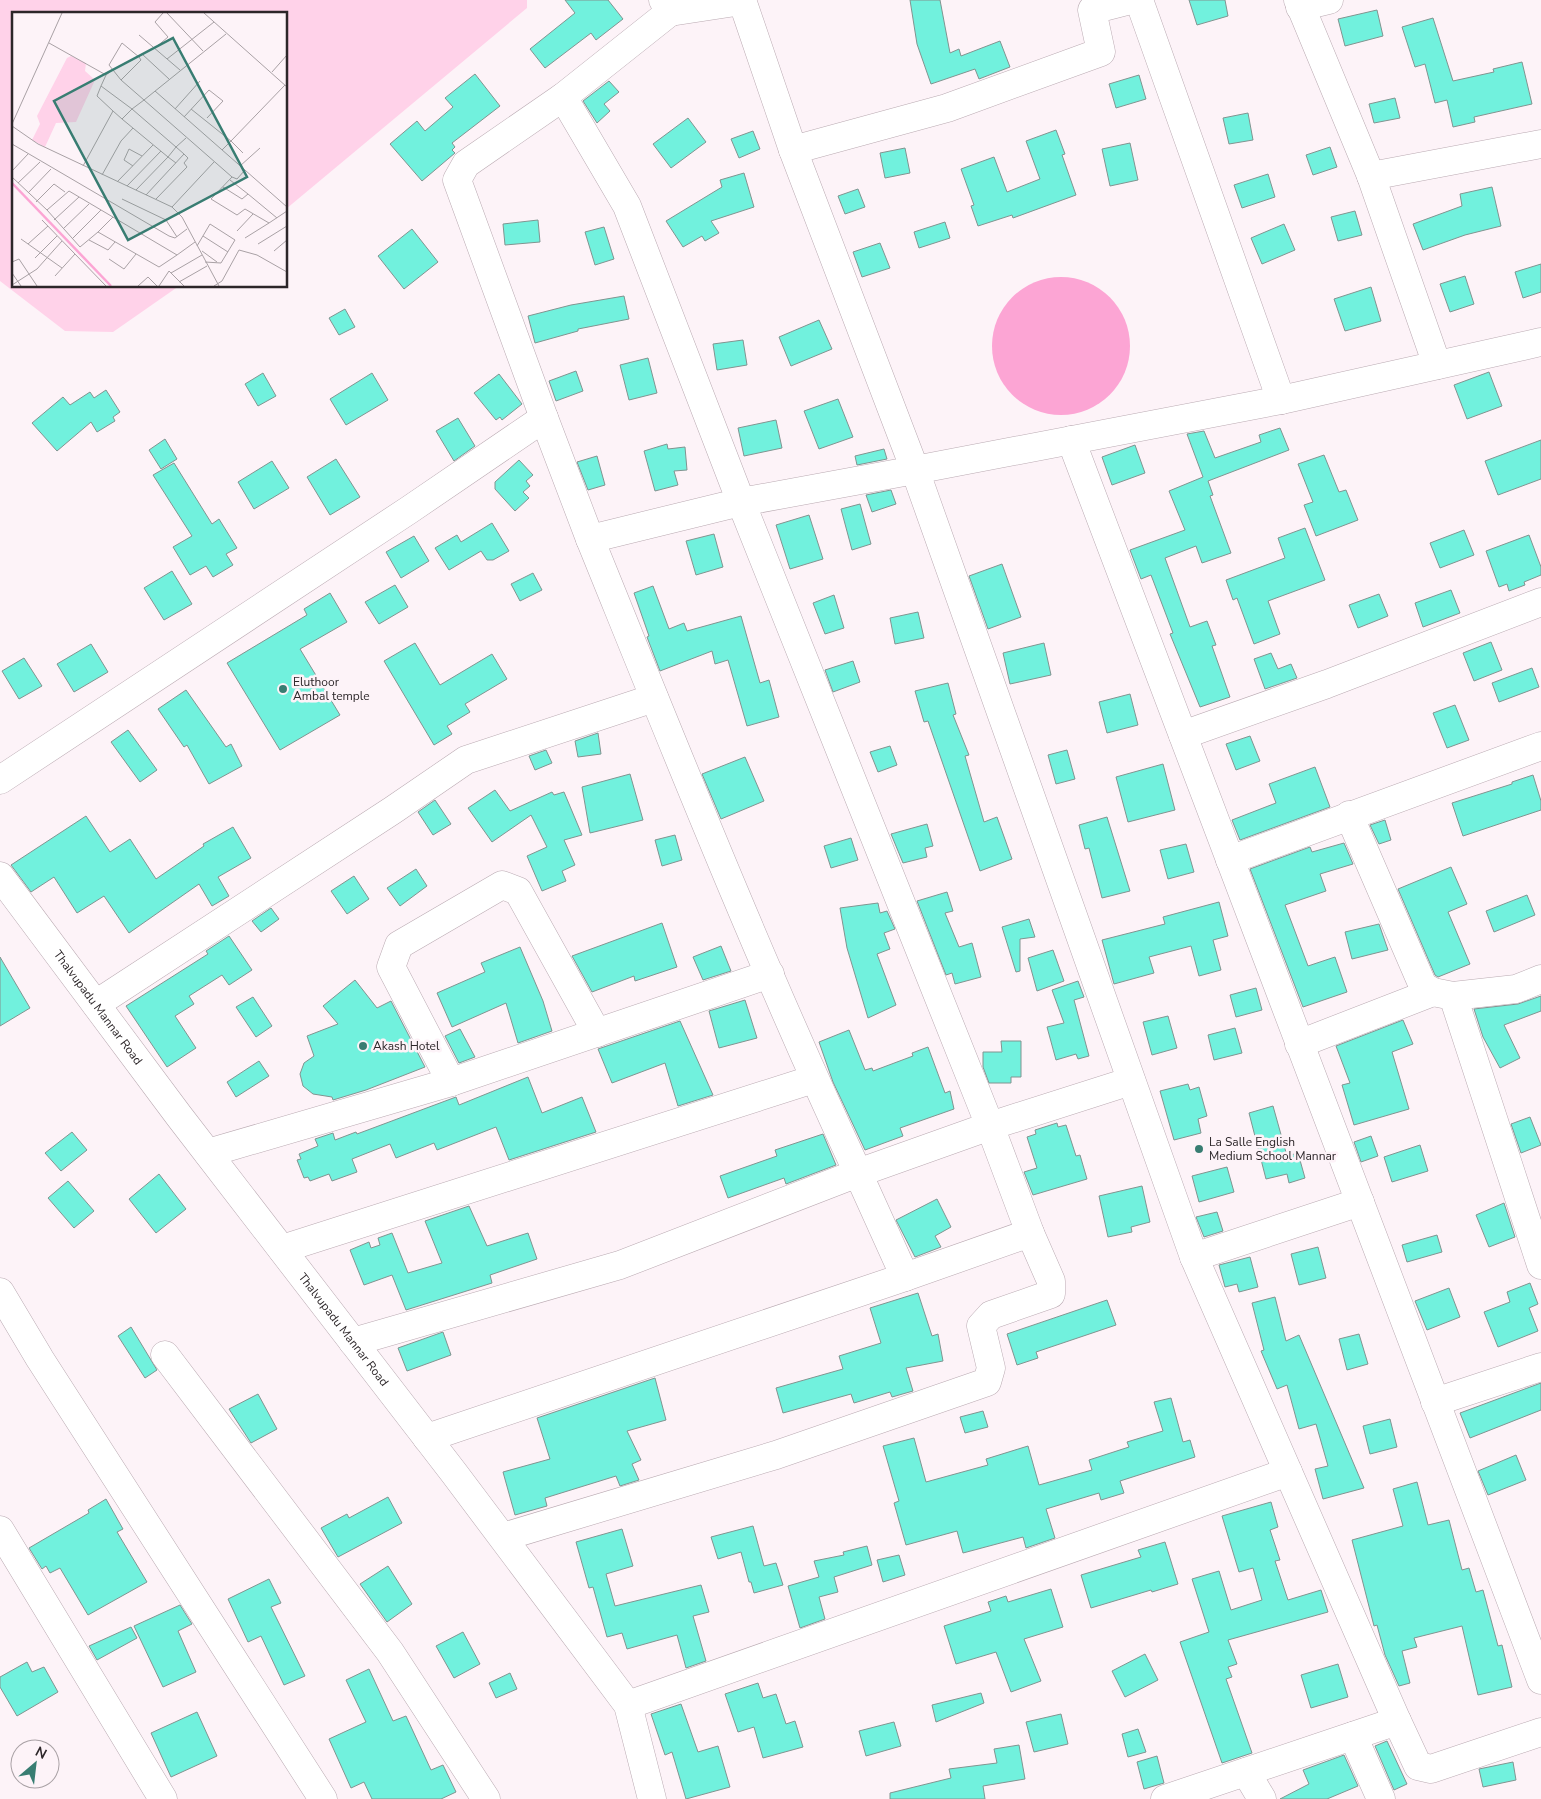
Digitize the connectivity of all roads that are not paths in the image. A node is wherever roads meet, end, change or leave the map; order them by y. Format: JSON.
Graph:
{"nodes":[{"id":1,"x":1131,"y":0,"type":"edge"},
{"id":2,"x":1139,"y":0,"type":"edge"},
{"id":3,"x":1329,"y":0,"type":"edge"},
{"id":4,"x":742,"y":1,"type":"edge"},
{"id":5,"x":1299,"y":3,"type":"edge"},
{"id":6,"x":1090,"y":5,"type":"edge"},
{"id":7,"x":666,"y":6,"type":"edge"},
{"id":8,"x":563,"y":97,"type":"junction"},
{"id":9,"x":1541,"y":144,"type":"edge"},
{"id":10,"x":793,"y":150,"type":"junction"},
{"id":11,"x":1371,"y":176,"type":"junction"},
{"id":12,"x":1541,"y":342,"type":"edge"},
{"id":13,"x":1437,"y":365,"type":"junction"},
{"id":14,"x":1281,"y":400,"type":"junction"},
{"id":15,"x":544,"y":418,"type":"junction"},
{"id":16,"x":1071,"y":440,"type":"junction"},
{"id":17,"x":914,"y":470,"type":"junction"},
{"id":18,"x":741,"y":502,"type":"junction"},
{"id":19,"x":590,"y":539,"type":"junction"},
{"id":20,"x":1541,"y":602,"type":"edge"},
{"id":21,"x":654,"y":698,"type":"junction"},
{"id":22,"x":1183,"y":735,"type":"junction"},
{"id":23,"x":1541,"y":746,"type":"edge"},
{"id":24,"x":0,"y":780,"type":"edge"},
{"id":25,"x":1349,"y":815,"type":"junction"},
{"id":26,"x":1230,"y":860,"type":"junction"},
{"id":27,"x":0,"y":876,"type":"edge"},
{"id":28,"x":770,"y":974,"type":"junction"},
{"id":29,"x":1541,"y":979,"type":"edge"},
{"id":30,"x":1443,"y":994,"type":"junction"},
{"id":31,"x":96,"y":1004,"type":"junction"},
{"id":32,"x":597,"y":1033,"type":"junction"},
{"id":33,"x":1299,"y":1044,"type":"junction"},
{"id":34,"x":814,"y":1079,"type":"junction"},
{"id":35,"x":1131,"y":1081,"type":"junction"},
{"id":36,"x":451,"y":1082,"type":"junction"},
{"id":37,"x":990,"y":1126,"type":"junction"},
{"id":38,"x":208,"y":1153,"type":"junction"},
{"id":39,"x":858,"y":1173,"type":"junction"},
{"id":40,"x":1360,"y":1202,"type":"junction"},
{"id":41,"x":1030,"y":1232,"type":"junction"},
{"id":42,"x":282,"y":1249,"type":"junction"},
{"id":43,"x":1194,"y":1257,"type":"junction"},
{"id":44,"x":1541,"y":1265,"type":"edge"},
{"id":45,"x":905,"y":1277,"type":"junction"},
{"id":46,"x":0,"y":1292,"type":"edge"},
{"id":47,"x":354,"y":1342,"type":"junction"},
{"id":48,"x":165,"y":1355,"type":"dead end"},
{"id":49,"x":1541,"y":1367,"type":"edge"},
{"id":50,"x":1435,"y":1402,"type":"junction"},
{"id":51,"x":427,"y":1438,"type":"junction"},
{"id":52,"x":1288,"y":1472,"type":"junction"},
{"id":53,"x":0,"y":1530,"type":"edge"},
{"id":54,"x":503,"y":1537,"type":"junction"},
{"id":55,"x":1538,"y":1665,"type":"edge"},
{"id":56,"x":628,"y":1705,"type":"junction"},
{"id":57,"x":1397,"y":1721,"type":"junction"},
{"id":58,"x":1541,"y":1732,"type":"edge"},
{"id":59,"x":1353,"y":1736,"type":"junction"},
{"id":60,"x":1246,"y":1772,"type":"junction"},
{"id":61,"x":163,"y":1799,"type":"edge"},
{"id":62,"x":322,"y":1799,"type":"edge"},
{"id":63,"x":486,"y":1799,"type":"edge"},
{"id":64,"x":652,"y":1799,"type":"edge"},
{"id":65,"x":1164,"y":1799,"type":"edge"},
{"id":66,"x":1262,"y":1799,"type":"edge"},
{"id":67,"x":1382,"y":1799,"type":"edge"}],
"edges":[{"from":1,"to":6,"type":"street"},
{"from":2,"to":14,"type":"street"},
{"from":3,"to":5,"type":"street"},
{"from":4,"to":7,"type":"street"},
{"from":4,"to":10,"type":"street"},
{"from":5,"to":11,"type":"street"},
{"from":6,"to":10,"type":"street"},
{"from":7,"to":8,"type":"street"},
{"from":8,"to":15,"type":"street"},
{"from":8,"to":18,"type":"street"},
{"from":9,"to":11,"type":"street"},
{"from":10,"to":17,"type":"street"},
{"from":11,"to":13,"type":"street"},
{"from":12,"to":13,"type":"street"},
{"from":13,"to":14,"type":"street"},
{"from":14,"to":16,"type":"street"},
{"from":15,"to":19,"type":"street"},
{"from":15,"to":24,"type":"street"},
{"from":16,"to":17,"type":"street"},
{"from":16,"to":22,"type":"street"},
{"from":17,"to":18,"type":"street"},
{"from":17,"to":35,"type":"street"},
{"from":18,"to":19,"type":"street"},
{"from":18,"to":37,"type":"street"},
{"from":19,"to":21,"type":"street"},
{"from":20,"to":22,"type":"street"},
{"from":21,"to":28,"type":"street"},
{"from":21,"to":31,"type":"street"},
{"from":22,"to":26,"type":"street"},
{"from":23,"to":25,"type":"street"},
{"from":25,"to":26,"type":"street"},
{"from":25,"to":30,"type":"street"},
{"from":26,"to":33,"type":"street"},
{"from":27,"to":31,"type":"street","name":"Thalvupadu Mannar Road"},
{"from":28,"to":32,"type":"street"},
{"from":28,"to":34,"type":"street"},
{"from":29,"to":30,"type":"street"},
{"from":30,"to":33,"type":"street"},
{"from":30,"to":44,"type":"street"},
{"from":31,"to":38,"type":"street","name":"Thalvupadu Mannar Road"},
{"from":32,"to":36,"type":"street"},
{"from":32,"to":36,"type":"street"},
{"from":33,"to":40,"type":"street"},
{"from":34,"to":39,"type":"street"},
{"from":34,"to":42,"type":"street"},
{"from":35,"to":37,"type":"street"},
{"from":35,"to":43,"type":"street"},
{"from":36,"to":38,"type":"street"},
{"from":37,"to":39,"type":"street"},
{"from":37,"to":41,"type":"street"},
{"from":38,"to":42,"type":"street","name":"Thalvupadu Mannar Road"},
{"from":39,"to":45,"type":"street"},
{"from":39,"to":47,"type":"street"},
{"from":40,"to":43,"type":"street"},
{"from":40,"to":50,"type":"street"},
{"from":41,"to":45,"type":"street"},
{"from":41,"to":54,"type":"street"},
{"from":42,"to":47,"type":"street","name":"Thalvupadu Mannar Road"},
{"from":43,"to":52,"type":"street"},
{"from":45,"to":51,"type":"street"},
{"from":46,"to":62,"type":"street"},
{"from":47,"to":51,"type":"street","name":"Thalvupadu Mannar Road"},
{"from":48,"to":63,"type":"street"},
{"from":49,"to":50,"type":"street"},
{"from":50,"to":55,"type":"street"},
{"from":51,"to":54,"type":"street","name":"Thalvupadu Mannar Road"},
{"from":52,"to":56,"type":"street"},
{"from":52,"to":57,"type":"street"},
{"from":53,"to":61,"type":"street"},
{"from":54,"to":56,"type":"street","name":"Thalvupadu Mannar Road"},
{"from":56,"to":64,"type":"street","name":"Thalvupadu Mannar Road"},
{"from":57,"to":58,"type":"street"},
{"from":57,"to":59,"type":"street"},
{"from":59,"to":60,"type":"street"},
{"from":59,"to":67,"type":"street"},
{"from":60,"to":65,"type":"street"},
{"from":60,"to":66,"type":"street"}]}
